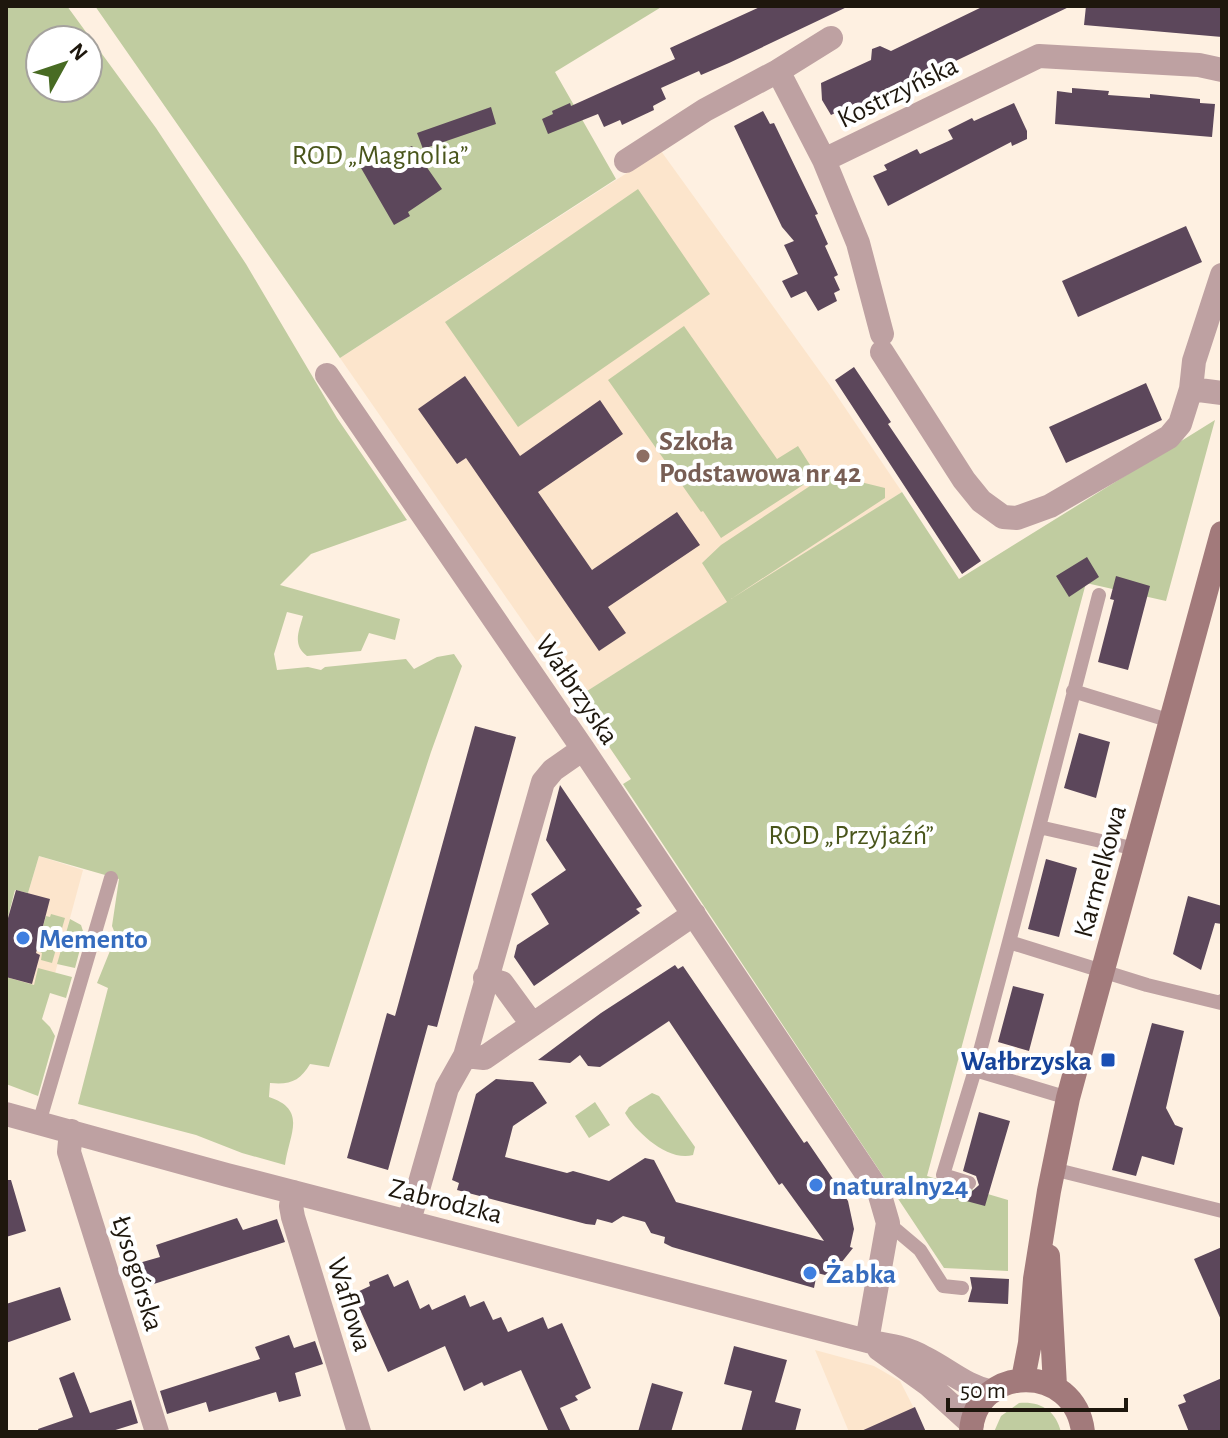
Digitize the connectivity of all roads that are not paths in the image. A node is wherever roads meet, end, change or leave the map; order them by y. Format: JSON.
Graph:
{"nodes":[{"id":1,"x":831,"y":38,"type":"dead end"},
{"id":2,"x":1221,"y":68,"type":"edge"},
{"id":3,"x":778,"y":71,"type":"junction"},
{"id":4,"x":824,"y":160,"type":"junction"},
{"id":5,"x":626,"y":161,"type":"dead end"},
{"id":6,"x":1222,"y":275,"type":"edge"},
{"id":7,"x":327,"y":375,"type":"dead end"},
{"id":8,"x":1191,"y":389,"type":"junction"},
{"id":9,"x":1222,"y":393,"type":"edge"},
{"id":10,"x":1222,"y":533,"type":"edge"},
{"id":11,"x":1099,"y":595,"type":"dead end"},
{"id":12,"x":1073,"y":691,"type":"junction"},
{"id":13,"x":1171,"y":721,"type":"junction"},
{"id":14,"x":583,"y":749,"type":"junction"},
{"id":15,"x":1039,"y":827,"type":"junction"},
{"id":16,"x":1136,"y":849,"type":"junction"},
{"id":17,"x":111,"y":878,"type":"dead end"},
{"id":18,"x":694,"y":914,"type":"junction"},
{"id":19,"x":1009,"y":942,"type":"junction"},
{"id":20,"x":1103,"y":971,"type":"junction"},
{"id":21,"x":485,"y":978,"type":"junction"},
{"id":22,"x":1222,"y":1001,"type":"edge"},
{"id":23,"x":532,"y":1024,"type":"junction"},
{"id":24,"x":465,"y":1056,"type":"junction"},
{"id":25,"x":975,"y":1070,"type":"junction"},
{"id":26,"x":1068,"y":1098,"type":"junction"},
{"id":27,"x":6,"y":1114,"type":"edge"},
{"id":28,"x":39,"y":1123,"type":"junction"},
{"id":29,"x":71,"y":1131,"type":"junction"},
{"id":30,"x":1053,"y":1169,"type":"junction"},
{"id":31,"x":969,"y":1183,"type":"dead end"},
{"id":32,"x":293,"y":1192,"type":"junction"},
{"id":33,"x":1222,"y":1211,"type":"edge"},
{"id":34,"x":409,"y":1221,"type":"junction"},
{"id":35,"x":888,"y":1223,"type":"junction"},
{"id":36,"x":1045,"y":1226,"type":"junction"},
{"id":37,"x":962,"y":1288,"type":"dead end"},
{"id":38,"x":869,"y":1342,"type":"junction"},
{"id":39,"x":1023,"y":1379,"type":"junction"},
{"id":40,"x":1055,"y":1386,"type":"junction"},
{"id":41,"x":992,"y":1392,"type":"junction"},
{"id":42,"x":972,"y":1428,"type":"edge"},
{"id":43,"x":157,"y":1432,"type":"edge"},
{"id":44,"x":359,"y":1432,"type":"edge"},
{"id":45,"x":1083,"y":1432,"type":"edge"}],
"edges":[{"from":1,"to":3,"type":"street"},
{"from":2,"to":4,"type":"street","name":"Kostrzyńska"},
{"from":3,"to":4,"type":"street","name":"Kostrzyńska"},
{"from":3,"to":5,"type":"street"},
{"from":4,"to":8,"type":"street"},
{"from":6,"to":8,"type":"street"},
{"from":7,"to":14,"type":"street","name":"Wałbrzyska"},
{"from":8,"to":9,"type":"street"},
{"from":10,"to":13,"type":"street","name":"Karmelkowa"},
{"from":11,"to":12,"type":"lane"},
{"from":12,"to":13,"type":"lane"},
{"from":12,"to":15,"type":"lane"},
{"from":13,"to":16,"type":"street","name":"Karmelkowa"},
{"from":14,"to":18,"type":"street","name":"Wałbrzyska"},
{"from":14,"to":21,"type":"street"},
{"from":15,"to":16,"type":"lane"},
{"from":15,"to":19,"type":"lane"},
{"from":16,"to":20,"type":"street","name":"Karmelkowa"},
{"from":17,"to":28,"type":"lane"},
{"from":18,"to":23,"type":"street"},
{"from":18,"to":35,"type":"street","name":"Wałbrzyska"},
{"from":19,"to":20,"type":"lane"},
{"from":19,"to":25,"type":"lane"},
{"from":20,"to":22,"type":"lane"},
{"from":20,"to":26,"type":"street","name":"Karmelkowa"},
{"from":21,"to":23,"type":"street"},
{"from":21,"to":24,"type":"street"},
{"from":23,"to":24,"type":"street"},
{"from":24,"to":34,"type":"street"},
{"from":25,"to":26,"type":"lane"},
{"from":25,"to":31,"type":"lane"},
{"from":26,"to":30,"type":"street","name":"Karmelkowa"},
{"from":27,"to":28,"type":"street","name":"Zabrodzka"},
{"from":28,"to":29,"type":"street","name":"Zabrodzka"},
{"from":29,"to":32,"type":"street","name":"Zabrodzka"},
{"from":29,"to":43,"type":"street","name":"Łysogórska"},
{"from":30,"to":33,"type":"lane"},
{"from":30,"to":36,"type":"street","name":"Karmelkowa"},
{"from":32,"to":34,"type":"street","name":"Zabrodzka"},
{"from":32,"to":44,"type":"street","name":"Waflowa"},
{"from":34,"to":38,"type":"street","name":"Zabrodzka"},
{"from":35,"to":37,"type":"lane"},
{"from":35,"to":38,"type":"street","name":"Wałbrzyska"},
{"from":36,"to":39,"type":"street","name":"Karmelkowa"},
{"from":36,"to":40,"type":"street","name":"Karmelkowa"},
{"from":38,"to":41,"type":"street"},
{"from":38,"to":42,"type":"street"},
{"from":39,"to":40,"type":"street"},
{"from":39,"to":41,"type":"street"},
{"from":40,"to":45,"type":"street"},
{"from":41,"to":42,"type":"street"}]}
